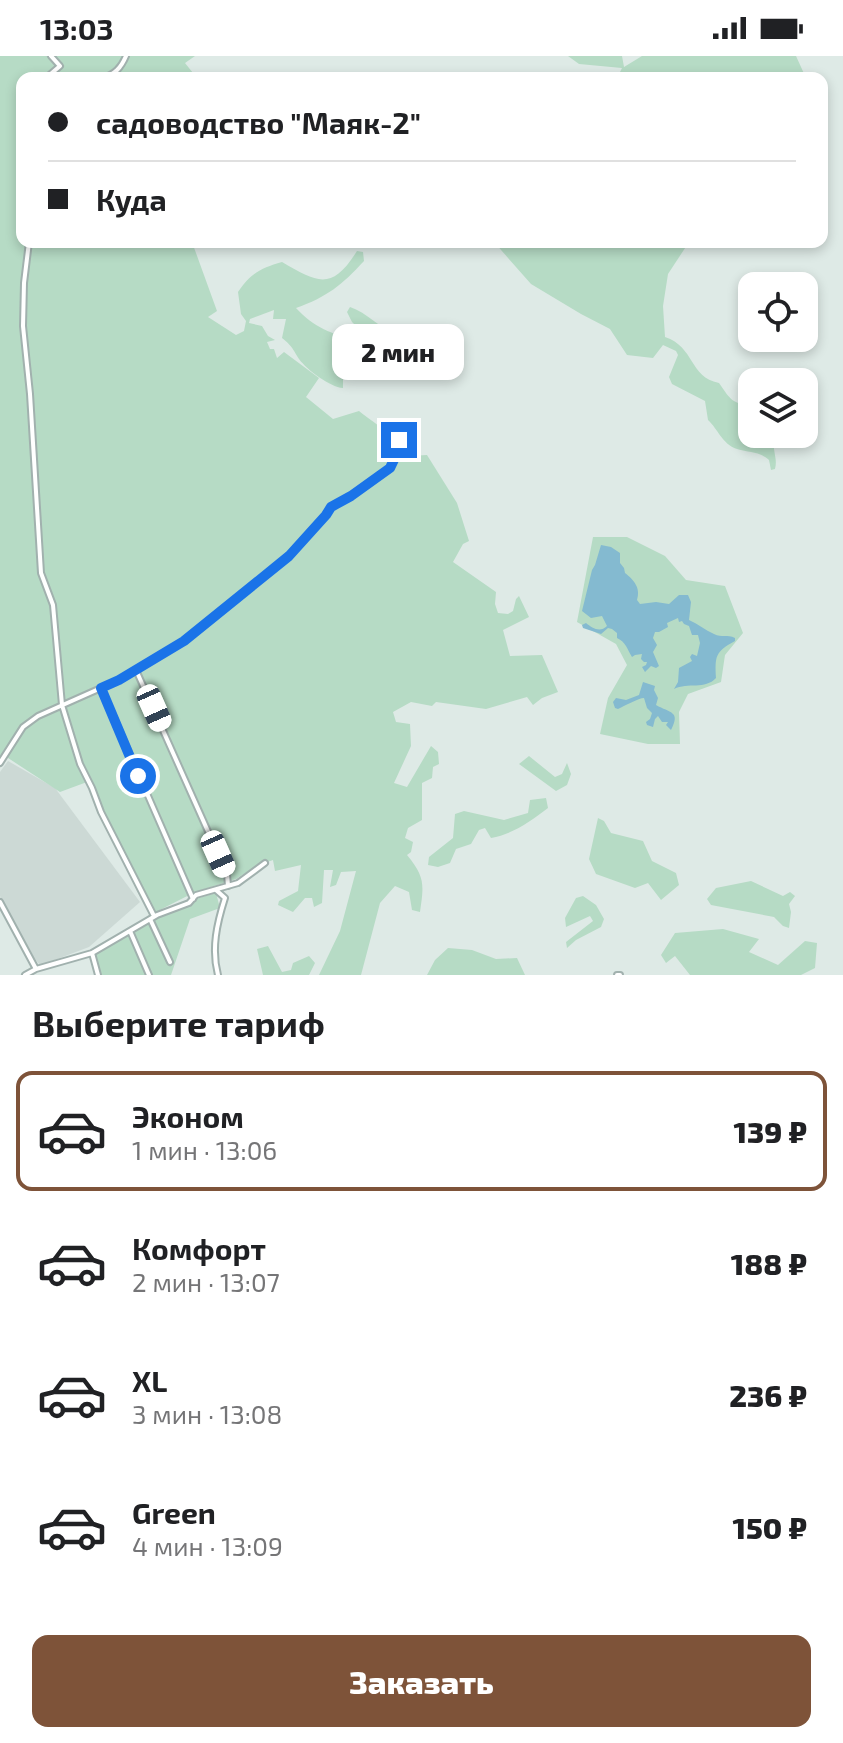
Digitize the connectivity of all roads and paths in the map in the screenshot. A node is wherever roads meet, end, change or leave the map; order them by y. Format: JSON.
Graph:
{"nodes":[{"id":1,"x":28,"y":248,"type":"edge"},
{"id":2,"x":393,"y":434,"type":"dead end"},
{"id":3,"x":136,"y":670,"type":"junction"},
{"id":4,"x":101,"y":688,"type":"junction"},
{"id":5,"x":62,"y":705,"type":"junction"},
{"id":6,"x":0,"y":763,"type":"edge"},
{"id":7,"x":265,"y":863,"type":"dead end"},
{"id":8,"x":228,"y":886,"type":"junction"},
{"id":9,"x":216,"y":890,"type":"junction"},
{"id":10,"x":193,"y":899,"type":"junction"},
{"id":11,"x":0,"y":902,"type":"edge"},
{"id":12,"x":152,"y":917,"type":"junction"},
{"id":13,"x":130,"y":931,"type":"junction"},
{"id":14,"x":92,"y":953,"type":"junction"},
{"id":15,"x":170,"y":962,"type":"dead end"},
{"id":16,"x":36,"y":969,"type":"junction"},
{"id":17,"x":25,"y":975,"type":"edge"},
{"id":18,"x":98,"y":975,"type":"edge"},
{"id":19,"x":149,"y":975,"type":"edge"},
{"id":20,"x":218,"y":975,"type":"edge"}],
"edges":[{"from":1,"to":5,"type":"street"},
{"from":2,"to":3,"type":"street"},
{"from":3,"to":4,"type":"street"},
{"from":3,"to":8,"type":"street"},
{"from":4,"to":5,"type":"street"},
{"from":4,"to":10,"type":"street"},
{"from":5,"to":6,"type":"street"},
{"from":5,"to":12,"type":"street"},
{"from":7,"to":8,"type":"street"},
{"from":8,"to":9,"type":"street"},
{"from":9,"to":10,"type":"street"},
{"from":9,"to":20,"type":"street"},
{"from":10,"to":12,"type":"street"},
{"from":11,"to":16,"type":"street"},
{"from":12,"to":13,"type":"street"},
{"from":12,"to":15,"type":"street"},
{"from":13,"to":14,"type":"street"},
{"from":13,"to":19,"type":"street"},
{"from":14,"to":16,"type":"street"},
{"from":14,"to":18,"type":"street"},
{"from":16,"to":17,"type":"street"}]}
